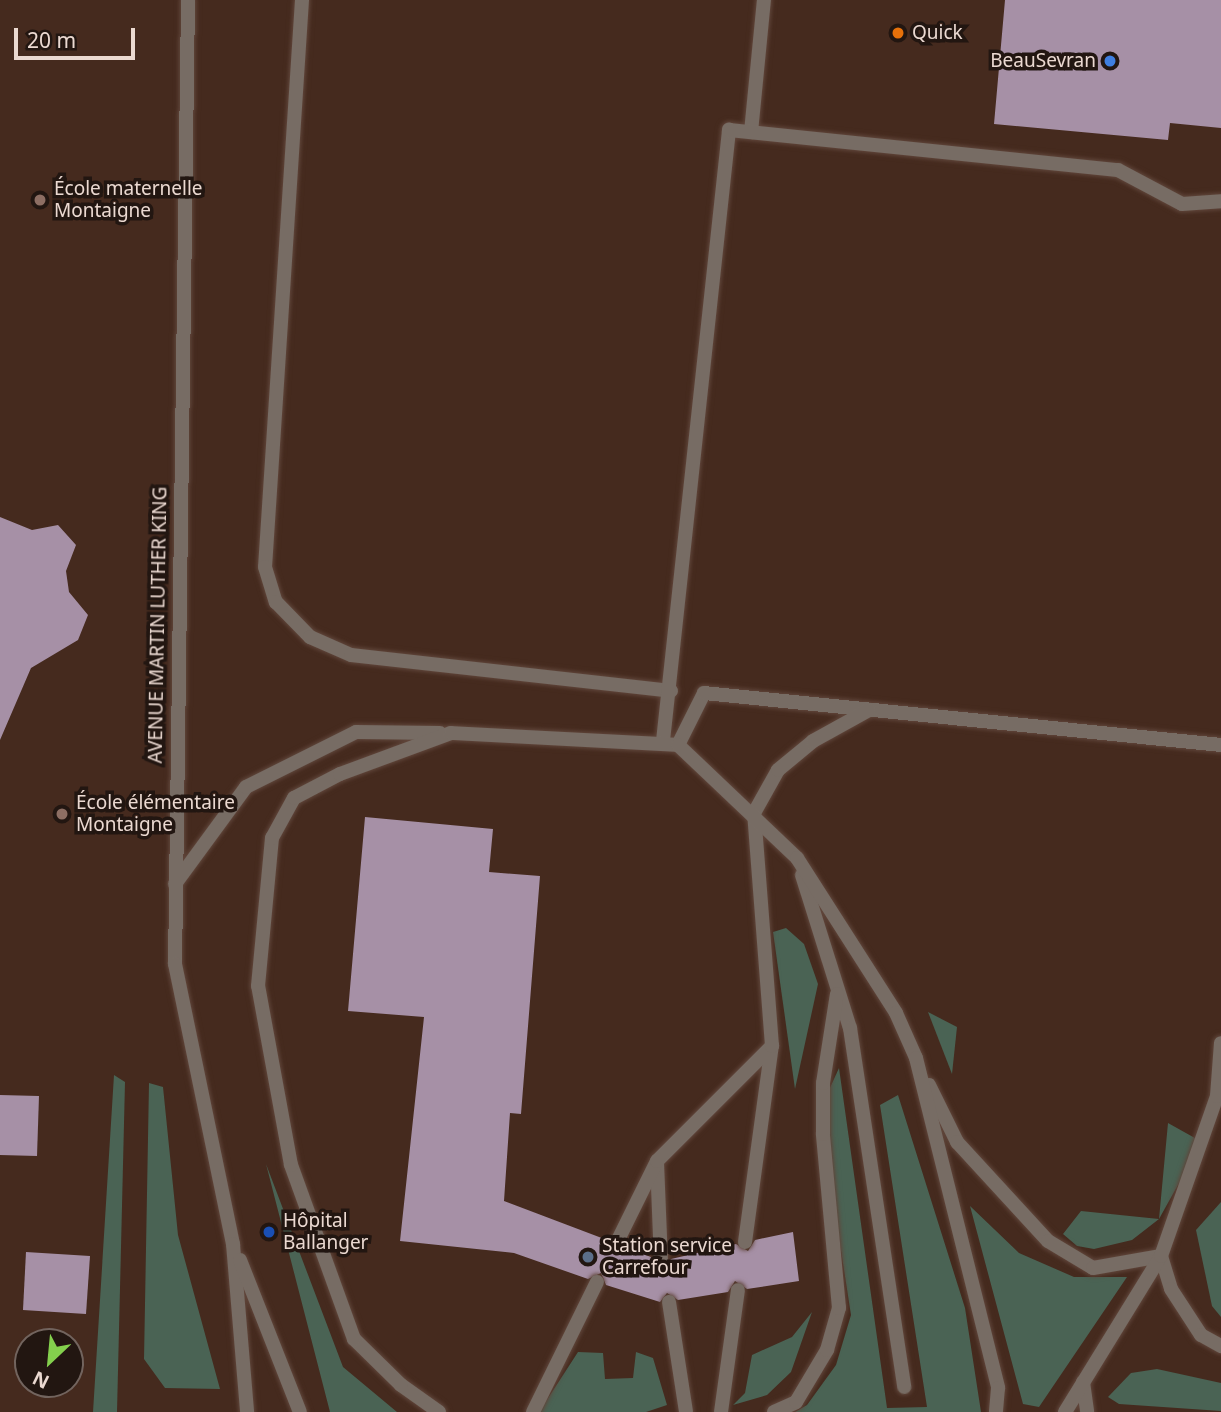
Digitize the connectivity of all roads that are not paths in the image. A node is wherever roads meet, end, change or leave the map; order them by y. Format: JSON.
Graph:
{"nodes":[{"id":1,"x":188,"y":0,"type":"edge"},
{"id":2,"x":302,"y":0,"type":"edge"},
{"id":3,"x":764,"y":0,"type":"edge"},
{"id":4,"x":751,"y":132,"type":"junction"},
{"id":5,"x":1221,"y":201,"type":"edge"},
{"id":6,"x":671,"y":691,"type":"junction"},
{"id":7,"x":869,"y":710,"type":"junction"},
{"id":8,"x":451,"y":733,"type":"junction"},
{"id":9,"x":663,"y":741,"type":"junction"},
{"id":10,"x":678,"y":745,"type":"junction"},
{"id":11,"x":1221,"y":745,"type":"edge"},
{"id":12,"x":754,"y":813,"type":"junction"},
{"id":13,"x":797,"y":858,"type":"junction"},
{"id":14,"x":175,"y":884,"type":"junction"},
{"id":15,"x":838,"y":989,"type":"junction"},
{"id":16,"x":1221,"y":1043,"type":"edge"},
{"id":17,"x":772,"y":1046,"type":"junction"},
{"id":18,"x":916,"y":1058,"type":"junction"},
{"id":19,"x":657,"y":1161,"type":"junction"},
{"id":20,"x":745,"y":1242,"type":"dead end"},
{"id":21,"x":233,"y":1244,"type":"junction"},
{"id":22,"x":616,"y":1244,"type":"dead end"},
{"id":23,"x":1161,"y":1256,"type":"junction"},
{"id":24,"x":662,"y":1261,"type":"dead end"},
{"id":25,"x":597,"y":1282,"type":"dead end"},
{"id":26,"x":738,"y":1290,"type":"dead end"},
{"id":27,"x":669,"y":1302,"type":"dead end"},
{"id":28,"x":1221,"y":1346,"type":"edge"},
{"id":29,"x":1083,"y":1382,"type":"junction"},
{"id":30,"x":904,"y":1387,"type":"dead end"},
{"id":31,"x":247,"y":1412,"type":"edge"},
{"id":32,"x":300,"y":1412,"type":"edge"},
{"id":33,"x":439,"y":1412,"type":"edge"},
{"id":34,"x":533,"y":1412,"type":"edge"},
{"id":35,"x":686,"y":1412,"type":"edge"},
{"id":36,"x":721,"y":1412,"type":"edge"},
{"id":37,"x":774,"y":1412,"type":"edge"},
{"id":38,"x":996,"y":1412,"type":"edge"},
{"id":39,"x":1065,"y":1412,"type":"edge"},
{"id":40,"x":1087,"y":1412,"type":"edge"}],
"edges":[{"from":1,"to":14,"type":"street","name":"AVENUE MARTIN LUTHER KING"},
{"from":2,"to":6,"type":"street"},
{"from":3,"to":4,"type":"street"},
{"from":4,"to":5,"type":"street"},
{"from":4,"to":6,"type":"street"},
{"from":6,"to":9,"type":"street"},
{"from":7,"to":10,"type":"street"},
{"from":7,"to":11,"type":"street"},
{"from":7,"to":12,"type":"street"},
{"from":8,"to":9,"type":"street"},
{"from":8,"to":14,"type":"street"},
{"from":8,"to":33,"type":"street"},
{"from":9,"to":10,"type":"street"},
{"from":10,"to":12,"type":"street"},
{"from":12,"to":13,"type":"street"},
{"from":12,"to":17,"type":"street"},
{"from":13,"to":15,"type":"street"},
{"from":13,"to":18,"type":"street"},
{"from":14,"to":21,"type":"street","name":"AVENUE MARTIN LUTHER KING"},
{"from":15,"to":30,"type":"street"},
{"from":15,"to":37,"type":"street"},
{"from":16,"to":23,"type":"street"},
{"from":17,"to":19,"type":"street"},
{"from":17,"to":20,"type":"street"},
{"from":18,"to":23,"type":"street"},
{"from":18,"to":38,"type":"street"},
{"from":19,"to":22,"type":"street"},
{"from":19,"to":24,"type":"street"},
{"from":21,"to":31,"type":"street","name":"AVENUE MARTIN LUTHER KING"},
{"from":21,"to":32,"type":"street","name":"AVENUE MARTIN LUTHER KING"},
{"from":23,"to":28,"type":"street"},
{"from":23,"to":29,"type":"street"},
{"from":25,"to":34,"type":"street"},
{"from":26,"to":36,"type":"street"},
{"from":27,"to":35,"type":"street"},
{"from":29,"to":39,"type":"street"},
{"from":29,"to":40,"type":"street"}]}
